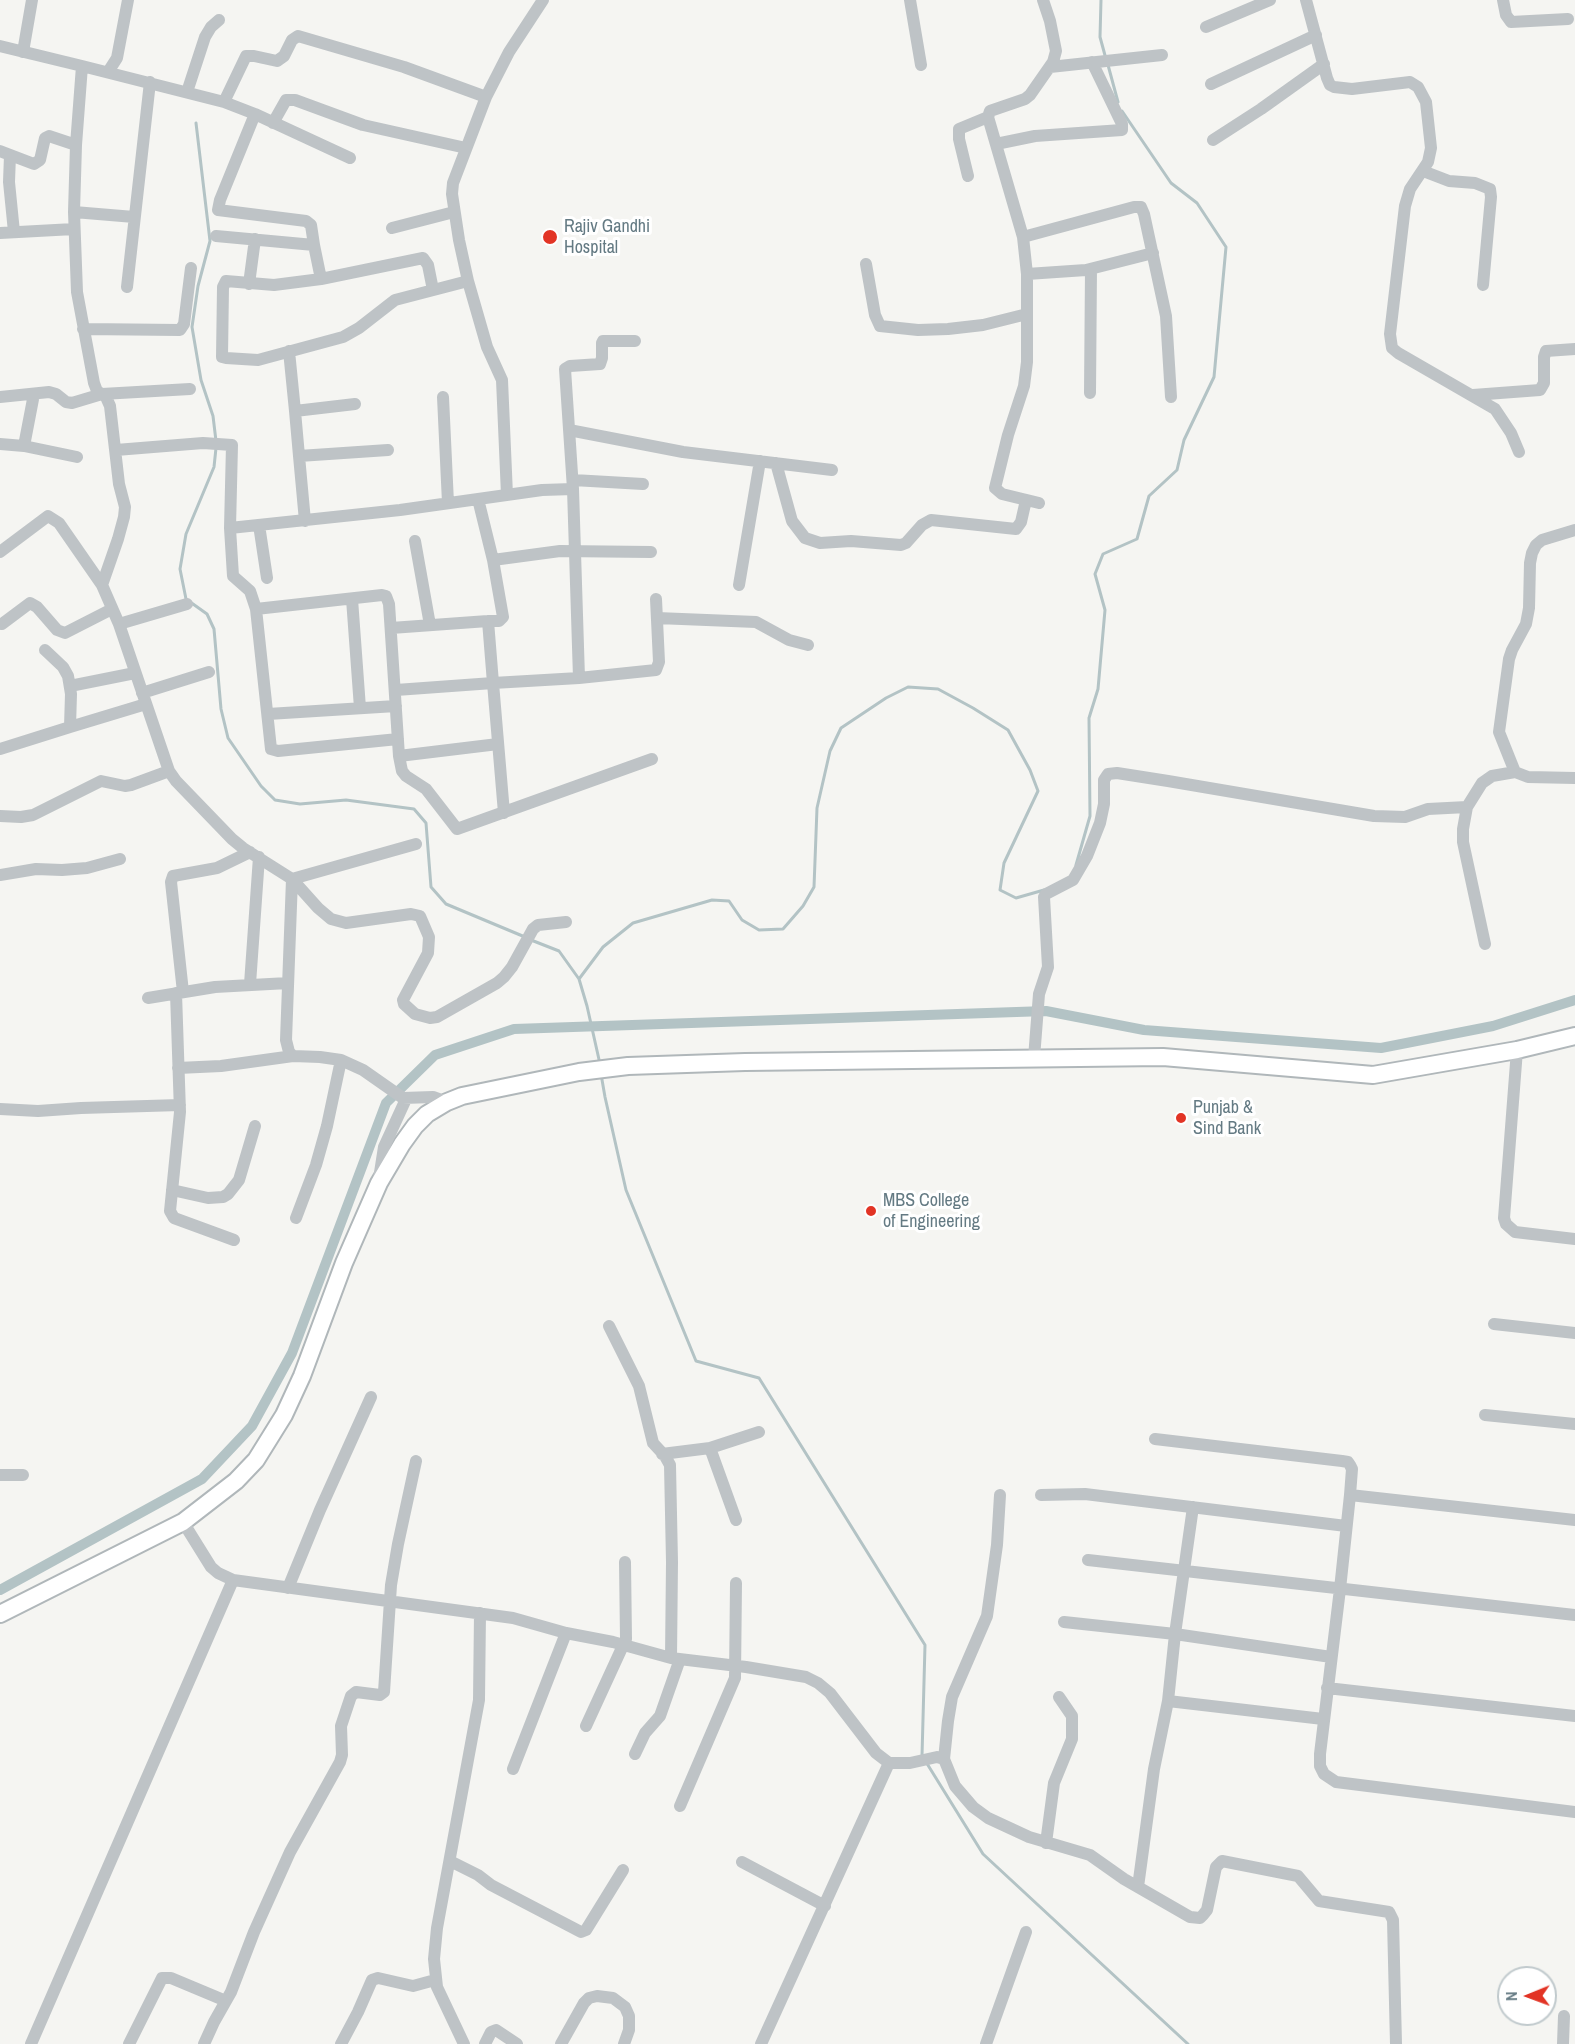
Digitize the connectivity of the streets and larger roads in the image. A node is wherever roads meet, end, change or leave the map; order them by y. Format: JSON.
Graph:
{"nodes":[{"id":1,"x":32,"y":0,"type":"edge"},
{"id":2,"x":128,"y":0,"type":"edge"},
{"id":3,"x":543,"y":0,"type":"edge"},
{"id":4,"x":910,"y":0,"type":"edge"},
{"id":5,"x":1043,"y":0,"type":"edge"},
{"id":6,"x":1270,"y":0,"type":"edge"},
{"id":7,"x":1306,"y":0,"type":"edge"},
{"id":8,"x":1503,"y":0,"type":"edge"},
{"id":9,"x":1568,"y":19,"type":"dead end"},
{"id":10,"x":219,"y":20,"type":"dead end"},
{"id":11,"x":1206,"y":27,"type":"dead end"},
{"id":12,"x":1316,"y":35,"type":"junction"},
{"id":13,"x":0,"y":46,"type":"edge"},
{"id":14,"x":23,"y":52,"type":"junction"},
{"id":15,"x":1162,"y":55,"type":"dead end"},
{"id":16,"x":1101,"y":61,"type":"junction"},
{"id":17,"x":1323,"y":64,"type":"junction"},
{"id":18,"x":921,"y":65,"type":"dead end"},
{"id":19,"x":82,"y":66,"type":"junction"},
{"id":20,"x":1050,"y":67,"type":"junction"},
{"id":21,"x":108,"y":72,"type":"junction"},
{"id":22,"x":150,"y":82,"type":"junction"},
{"id":23,"x":1211,"y":84,"type":"dead end"},
{"id":24,"x":194,"y":94,"type":"junction"},
{"id":25,"x":486,"y":97,"type":"junction"},
{"id":26,"x":224,"y":102,"type":"junction"},
{"id":27,"x":255,"y":114,"type":"junction"},
{"id":28,"x":988,"y":117,"type":"junction"},
{"id":29,"x":273,"y":123,"type":"junction"},
{"id":30,"x":1214,"y":140,"type":"dead end"},
{"id":31,"x":996,"y":144,"type":"junction"},
{"id":32,"x":76,"y":145,"type":"junction"},
{"id":33,"x":466,"y":148,"type":"junction"},
{"id":34,"x":5,"y":153,"type":"edge"},
{"id":35,"x":350,"y":158,"type":"dead end"},
{"id":36,"x":1423,"y":171,"type":"junction"},
{"id":37,"x":968,"y":176,"type":"dead end"},
{"id":38,"x":74,"y":212,"type":"junction"},
{"id":39,"x":454,"y":212,"type":"junction"},
{"id":40,"x":134,"y":217,"type":"junction"},
{"id":41,"x":74,"y":228,"type":"junction"},
{"id":42,"x":392,"y":228,"type":"dead end"},
{"id":43,"x":14,"y":232,"type":"junction"},
{"id":44,"x":0,"y":233,"type":"edge"},
{"id":45,"x":216,"y":236,"type":"dead end"},
{"id":46,"x":1023,"y":237,"type":"junction"},
{"id":47,"x":255,"y":239,"type":"junction"},
{"id":48,"x":314,"y":245,"type":"junction"},
{"id":49,"x":1153,"y":253,"type":"junction"},
{"id":50,"x":866,"y":264,"type":"dead end"},
{"id":51,"x":191,"y":268,"type":"dead end"},
{"id":52,"x":1091,"y":269,"type":"junction"},
{"id":53,"x":1028,"y":274,"type":"junction"},
{"id":54,"x":321,"y":279,"type":"junction"},
{"id":55,"x":468,"y":281,"type":"junction"},
{"id":56,"x":249,"y":284,"type":"junction"},
{"id":57,"x":1483,"y":285,"type":"dead end"},
{"id":58,"x":127,"y":287,"type":"dead end"},
{"id":59,"x":433,"y":290,"type":"junction"},
{"id":60,"x":1027,"y":314,"type":"junction"},
{"id":61,"x":83,"y":329,"type":"junction"},
{"id":62,"x":635,"y":341,"type":"dead end"},
{"id":63,"x":1575,"y":349,"type":"edge"},
{"id":64,"x":289,"y":351,"type":"junction"},
{"id":65,"x":190,"y":389,"type":"dead end"},
{"id":66,"x":1090,"y":393,"type":"dead end"},
{"id":67,"x":34,"y":394,"type":"junction"},
{"id":68,"x":102,"y":394,"type":"junction"},
{"id":69,"x":1473,"y":395,"type":"junction"},
{"id":70,"x":0,"y":397,"type":"edge"},
{"id":71,"x":442,"y":397,"type":"dead end"},
{"id":72,"x":1171,"y":397,"type":"dead end"},
{"id":73,"x":356,"y":404,"type":"dead end"},
{"id":74,"x":295,"y":411,"type":"junction"},
{"id":75,"x":569,"y":430,"type":"junction"},
{"id":76,"x":0,"y":444,"type":"edge"},
{"id":77,"x":24,"y":446,"type":"junction"},
{"id":78,"x":116,"y":450,"type":"junction"},
{"id":79,"x":388,"y":450,"type":"dead end"},
{"id":80,"x":1520,"y":452,"type":"dead end"},
{"id":81,"x":299,"y":456,"type":"junction"},
{"id":82,"x":77,"y":457,"type":"dead end"},
{"id":83,"x":760,"y":461,"type":"junction"},
{"id":84,"x":776,"y":463,"type":"junction"},
{"id":85,"x":832,"y":470,"type":"dead end"},
{"id":86,"x":644,"y":484,"type":"dead end"},
{"id":87,"x":573,"y":485,"type":"junction"},
{"id":88,"x":507,"y":495,"type":"junction"},
{"id":89,"x":478,"y":499,"type":"junction"},
{"id":90,"x":1026,"y":500,"type":"junction"},
{"id":91,"x":448,"y":502,"type":"junction"},
{"id":92,"x":1040,"y":503,"type":"dead end"},
{"id":93,"x":305,"y":521,"type":"junction"},
{"id":94,"x":259,"y":525,"type":"junction"},
{"id":95,"x":230,"y":528,"type":"junction"},
{"id":96,"x":1575,"y":530,"type":"edge"},
{"id":97,"x":415,"y":541,"type":"dead end"},
{"id":98,"x":574,"y":550,"type":"junction"},
{"id":99,"x":0,"y":552,"type":"edge"},
{"id":100,"x":651,"y":552,"type":"dead end"},
{"id":101,"x":493,"y":560,"type":"junction"},
{"id":102,"x":267,"y":578,"type":"dead end"},
{"id":103,"x":102,"y":585,"type":"junction"},
{"id":104,"x":739,"y":585,"type":"dead end"},
{"id":105,"x":352,"y":599,"type":"junction"},
{"id":106,"x":656,"y":599,"type":"dead end"},
{"id":107,"x":187,"y":604,"type":"dead end"},
{"id":108,"x":112,"y":609,"type":"junction"},
{"id":109,"x":256,"y":609,"type":"junction"},
{"id":110,"x":657,"y":618,"type":"junction"},
{"id":111,"x":488,"y":621,"type":"junction"},
{"id":112,"x":2,"y":624,"type":"dead end"},
{"id":113,"x":118,"y":624,"type":"junction"},
{"id":114,"x":430,"y":625,"type":"junction"},
{"id":115,"x":391,"y":628,"type":"junction"},
{"id":116,"x":808,"y":645,"type":"dead end"},
{"id":117,"x":45,"y":650,"type":"dead end"},
{"id":118,"x":209,"y":672,"type":"dead end"},
{"id":119,"x":135,"y":673,"type":"junction"},
{"id":120,"x":579,"y":678,"type":"junction"},
{"id":121,"x":493,"y":683,"type":"junction"},
{"id":122,"x":70,"y":686,"type":"junction"},
{"id":123,"x":396,"y":690,"type":"junction"},
{"id":124,"x":144,"y":698,"type":"junction"},
{"id":125,"x":396,"y":706,"type":"junction"},
{"id":126,"x":360,"y":708,"type":"junction"},
{"id":127,"x":268,"y":714,"type":"junction"},
{"id":128,"x":70,"y":727,"type":"junction"},
{"id":129,"x":398,"y":739,"type":"junction"},
{"id":130,"x":498,"y":744,"type":"junction"},
{"id":131,"x":0,"y":749,"type":"edge"},
{"id":132,"x":399,"y":756,"type":"junction"},
{"id":133,"x":652,"y":759,"type":"dead end"},
{"id":134,"x":170,"y":771,"type":"junction"},
{"id":135,"x":1515,"y":772,"type":"junction"},
{"id":136,"x":1575,"y":778,"type":"edge"},
{"id":137,"x":1467,"y":807,"type":"junction"},
{"id":138,"x":504,"y":813,"type":"junction"},
{"id":139,"x":0,"y":816,"type":"edge"},
{"id":140,"x":416,"y":844,"type":"dead end"},
{"id":141,"x":254,"y":855,"type":"junction"},
{"id":142,"x":120,"y":859,"type":"dead end"},
{"id":143,"x":0,"y":875,"type":"edge"},
{"id":144,"x":292,"y":879,"type":"junction"},
{"id":145,"x":566,"y":922,"type":"dead end"},
{"id":146,"x":1485,"y":944,"type":"dead end"},
{"id":147,"x":288,"y":983,"type":"junction"},
{"id":148,"x":250,"y":984,"type":"junction"},
{"id":149,"x":180,"y":993,"type":"junction"},
{"id":150,"x":148,"y":998,"type":"dead end"},
{"id":151,"x":1575,"y":1036,"type":"edge"},
{"id":152,"x":1517,"y":1050,"type":"junction"},
{"id":153,"x":293,"y":1056,"type":"junction"},
{"id":154,"x":1034,"y":1058,"type":"junction"},
{"id":155,"x":341,"y":1060,"type":"junction"},
{"id":156,"x":178,"y":1068,"type":"junction"},
{"id":157,"x":403,"y":1098,"type":"junction"},
{"id":158,"x":447,"y":1102,"type":"junction"},
{"id":159,"x":180,"y":1106,"type":"junction"},
{"id":160,"x":0,"y":1109,"type":"edge"},
{"id":161,"x":255,"y":1126,"type":"dead end"},
{"id":162,"x":379,"y":1183,"type":"junction"},
{"id":163,"x":172,"y":1190,"type":"junction"},
{"id":164,"x":296,"y":1218,"type":"dead end"},
{"id":165,"x":1575,"y":1239,"type":"edge"},
{"id":166,"x":234,"y":1240,"type":"dead end"},
{"id":167,"x":1494,"y":1324,"type":"dead end"},
{"id":168,"x":609,"y":1326,"type":"dead end"},
{"id":169,"x":1575,"y":1333,"type":"edge"},
{"id":170,"x":371,"y":1397,"type":"dead end"},
{"id":171,"x":1485,"y":1415,"type":"dead end"},
{"id":172,"x":1575,"y":1425,"type":"edge"},
{"id":173,"x":759,"y":1432,"type":"dead end"},
{"id":174,"x":1155,"y":1438,"type":"dead end"},
{"id":175,"x":710,"y":1448,"type":"junction"},
{"id":176,"x":662,"y":1454,"type":"junction"},
{"id":177,"x":416,"y":1461,"type":"dead end"},
{"id":178,"x":0,"y":1475,"type":"edge"},
{"id":179,"x":23,"y":1475,"type":"dead end"},
{"id":180,"x":1000,"y":1495,"type":"dead end"},
{"id":181,"x":1041,"y":1495,"type":"dead end"},
{"id":182,"x":1350,"y":1495,"type":"junction"},
{"id":183,"x":1193,"y":1508,"type":"junction"},
{"id":184,"x":736,"y":1520,"type":"dead end"},
{"id":185,"x":1575,"y":1520,"type":"edge"},
{"id":186,"x":183,"y":1522,"type":"junction"},
{"id":187,"x":1346,"y":1526,"type":"junction"},
{"id":188,"x":1088,"y":1560,"type":"dead end"},
{"id":189,"x":625,"y":1562,"type":"dead end"},
{"id":190,"x":1184,"y":1572,"type":"junction"},
{"id":191,"x":233,"y":1580,"type":"junction"},
{"id":192,"x":736,"y":1583,"type":"dead end"},
{"id":193,"x":288,"y":1588,"type":"junction"},
{"id":194,"x":1340,"y":1589,"type":"junction"},
{"id":195,"x":390,"y":1603,"type":"junction"},
{"id":196,"x":480,"y":1613,"type":"junction"},
{"id":197,"x":0,"y":1614,"type":"edge"},
{"id":198,"x":1575,"y":1615,"type":"edge"},
{"id":199,"x":1064,"y":1622,"type":"dead end"},
{"id":200,"x":566,"y":1633,"type":"junction"},
{"id":201,"x":1175,"y":1634,"type":"junction"},
{"id":202,"x":625,"y":1645,"type":"junction"},
{"id":203,"x":1330,"y":1657,"type":"junction"},
{"id":204,"x":675,"y":1658,"type":"junction"},
{"id":205,"x":736,"y":1666,"type":"junction"},
{"id":206,"x":1327,"y":1688,"type":"junction"},
{"id":207,"x":1059,"y":1697,"type":"dead end"},
{"id":208,"x":1168,"y":1701,"type":"junction"},
{"id":209,"x":1575,"y":1716,"type":"edge"},
{"id":210,"x":1323,"y":1719,"type":"junction"},
{"id":211,"x":586,"y":1726,"type":"dead end"},
{"id":212,"x":635,"y":1754,"type":"dead end"},
{"id":213,"x":941,"y":1758,"type":"junction"},
{"id":214,"x":889,"y":1763,"type":"junction"},
{"id":215,"x":513,"y":1770,"type":"dead end"},
{"id":216,"x":680,"y":1806,"type":"dead end"},
{"id":217,"x":1574,"y":1808,"type":"edge"},
{"id":218,"x":1046,"y":1843,"type":"junction"},
{"id":219,"x":450,"y":1861,"type":"junction"},
{"id":220,"x":742,"y":1862,"type":"dead end"},
{"id":221,"x":623,"y":1870,"type":"dead end"},
{"id":222,"x":1138,"y":1887,"type":"junction"},
{"id":223,"x":825,"y":1906,"type":"junction"},
{"id":224,"x":1026,"y":1932,"type":"dead end"},
{"id":225,"x":435,"y":1980,"type":"junction"},
{"id":226,"x":226,"y":2001,"type":"junction"},
{"id":227,"x":1564,"y":2016,"type":"dead end"},
{"id":228,"x":31,"y":2044,"type":"edge"},
{"id":229,"x":129,"y":2044,"type":"edge"},
{"id":230,"x":204,"y":2044,"type":"edge"},
{"id":231,"x":341,"y":2044,"type":"edge"},
{"id":232,"x":464,"y":2044,"type":"edge"},
{"id":233,"x":485,"y":2044,"type":"edge"},
{"id":234,"x":517,"y":2044,"type":"edge"},
{"id":235,"x":561,"y":2044,"type":"edge"},
{"id":236,"x":624,"y":2044,"type":"edge"},
{"id":237,"x":762,"y":2044,"type":"edge"},
{"id":238,"x":986,"y":2044,"type":"edge"},
{"id":239,"x":1396,"y":2044,"type":"edge"},
{"id":240,"x":1563,"y":2044,"type":"edge"}],
"edges":[{"from":1,"to":14,"type":"street"},
{"from":2,"to":21,"type":"street"},
{"from":3,"to":25,"type":"street"},
{"from":4,"to":18,"type":"street"},
{"from":5,"to":20,"type":"street"},
{"from":6,"to":11,"type":"street"},
{"from":7,"to":12,"type":"street"},
{"from":8,"to":9,"type":"street"},
{"from":10,"to":24,"type":"street"},
{"from":12,"to":17,"type":"street"},
{"from":12,"to":23,"type":"street"},
{"from":13,"to":14,"type":"street"},
{"from":14,"to":19,"type":"street"},
{"from":15,"to":16,"type":"street"},
{"from":16,"to":20,"type":"street"},
{"from":16,"to":31,"type":"street"},
{"from":17,"to":30,"type":"street"},
{"from":17,"to":36,"type":"street"},
{"from":19,"to":21,"type":"street"},
{"from":19,"to":32,"type":"street"},
{"from":20,"to":28,"type":"street"},
{"from":21,"to":22,"type":"street"},
{"from":22,"to":24,"type":"street"},
{"from":22,"to":40,"type":"street"},
{"from":24,"to":26,"type":"street"},
{"from":25,"to":26,"type":"street"},
{"from":25,"to":33,"type":"street"},
{"from":26,"to":27,"type":"street"},
{"from":27,"to":29,"type":"street"},
{"from":27,"to":48,"type":"street"},
{"from":28,"to":31,"type":"street"},
{"from":28,"to":37,"type":"street"},
{"from":29,"to":33,"type":"street"},
{"from":29,"to":35,"type":"street"},
{"from":31,"to":46,"type":"street"},
{"from":32,"to":34,"type":"street"},
{"from":32,"to":38,"type":"street"},
{"from":33,"to":39,"type":"street"},
{"from":34,"to":43,"type":"street"},
{"from":36,"to":57,"type":"street"},
{"from":36,"to":69,"type":"street"},
{"from":38,"to":40,"type":"street"},
{"from":38,"to":41,"type":"street"},
{"from":39,"to":42,"type":"street"},
{"from":39,"to":55,"type":"street"},
{"from":40,"to":58,"type":"street"},
{"from":41,"to":43,"type":"street"},
{"from":41,"to":61,"type":"street"},
{"from":43,"to":44,"type":"street"},
{"from":45,"to":47,"type":"street"},
{"from":46,"to":49,"type":"street"},
{"from":46,"to":53,"type":"street"},
{"from":47,"to":48,"type":"street"},
{"from":47,"to":56,"type":"street"},
{"from":48,"to":54,"type":"street"},
{"from":49,"to":52,"type":"street"},
{"from":49,"to":72,"type":"street"},
{"from":50,"to":60,"type":"street"},
{"from":51,"to":61,"type":"street"},
{"from":52,"to":53,"type":"street"},
{"from":52,"to":66,"type":"street"},
{"from":53,"to":60,"type":"street"},
{"from":54,"to":56,"type":"street"},
{"from":54,"to":59,"type":"street"},
{"from":55,"to":59,"type":"street"},
{"from":55,"to":88,"type":"street"},
{"from":56,"to":64,"type":"street"},
{"from":59,"to":64,"type":"street"},
{"from":60,"to":90,"type":"street"},
{"from":61,"to":68,"type":"street"},
{"from":62,"to":75,"type":"street"},
{"from":63,"to":69,"type":"street"},
{"from":64,"to":74,"type":"street"},
{"from":65,"to":68,"type":"street"},
{"from":67,"to":68,"type":"street"},
{"from":67,"to":70,"type":"street"},
{"from":67,"to":77,"type":"street"},
{"from":68,"to":78,"type":"street"},
{"from":69,"to":80,"type":"street"},
{"from":71,"to":91,"type":"street"},
{"from":73,"to":74,"type":"street"},
{"from":74,"to":81,"type":"street"},
{"from":75,"to":83,"type":"street"},
{"from":75,"to":87,"type":"street"},
{"from":76,"to":77,"type":"street"},
{"from":77,"to":82,"type":"street"},
{"from":78,"to":95,"type":"street"},
{"from":78,"to":103,"type":"street"},
{"from":79,"to":81,"type":"street"},
{"from":81,"to":93,"type":"street"},
{"from":83,"to":84,"type":"street"},
{"from":83,"to":104,"type":"street"},
{"from":84,"to":85,"type":"street"},
{"from":84,"to":90,"type":"street"},
{"from":86,"to":87,"type":"street"},
{"from":87,"to":88,"type":"street"},
{"from":87,"to":98,"type":"street"},
{"from":88,"to":89,"type":"street"},
{"from":89,"to":91,"type":"street"},
{"from":89,"to":101,"type":"street"},
{"from":90,"to":92,"type":"street"},
{"from":91,"to":93,"type":"street"},
{"from":93,"to":94,"type":"street"},
{"from":94,"to":95,"type":"street"},
{"from":94,"to":102,"type":"street"},
{"from":95,"to":109,"type":"street"},
{"from":96,"to":135,"type":"street"},
{"from":97,"to":114,"type":"street"},
{"from":98,"to":100,"type":"street"},
{"from":98,"to":101,"type":"street"},
{"from":98,"to":120,"type":"street"},
{"from":99,"to":103,"type":"street"},
{"from":101,"to":111,"type":"street"},
{"from":103,"to":108,"type":"street"},
{"from":105,"to":109,"type":"street"},
{"from":105,"to":115,"type":"street"},
{"from":105,"to":126,"type":"street"},
{"from":106,"to":110,"type":"street"},
{"from":107,"to":113,"type":"street"},
{"from":108,"to":112,"type":"street"},
{"from":108,"to":113,"type":"street"},
{"from":109,"to":127,"type":"street"},
{"from":110,"to":116,"type":"street"},
{"from":110,"to":120,"type":"street"},
{"from":111,"to":114,"type":"street"},
{"from":111,"to":121,"type":"street"},
{"from":113,"to":119,"type":"street"},
{"from":114,"to":115,"type":"street"},
{"from":115,"to":123,"type":"street"},
{"from":117,"to":122,"type":"street"},
{"from":118,"to":124,"type":"street"},
{"from":119,"to":122,"type":"street"},
{"from":119,"to":124,"type":"street"},
{"from":120,"to":121,"type":"street"},
{"from":121,"to":123,"type":"street"},
{"from":121,"to":130,"type":"street"},
{"from":122,"to":128,"type":"street"},
{"from":123,"to":125,"type":"street"},
{"from":124,"to":128,"type":"street"},
{"from":124,"to":134,"type":"street"},
{"from":125,"to":126,"type":"street"},
{"from":125,"to":129,"type":"street"},
{"from":126,"to":127,"type":"street"},
{"from":127,"to":129,"type":"street"},
{"from":128,"to":131,"type":"street"},
{"from":129,"to":132,"type":"street"},
{"from":130,"to":132,"type":"street"},
{"from":130,"to":138,"type":"street"},
{"from":132,"to":138,"type":"street"},
{"from":133,"to":138,"type":"street"},
{"from":134,"to":139,"type":"street"},
{"from":134,"to":141,"type":"street"},
{"from":135,"to":136,"type":"street"},
{"from":135,"to":137,"type":"street"},
{"from":137,"to":146,"type":"street"},
{"from":137,"to":154,"type":"street"},
{"from":140,"to":144,"type":"street"},
{"from":141,"to":144,"type":"street"},
{"from":141,"to":148,"type":"street"},
{"from":141,"to":149,"type":"street"},
{"from":142,"to":143,"type":"street"},
{"from":144,"to":145,"type":"street"},
{"from":144,"to":147,"type":"street"},
{"from":147,"to":148,"type":"street"},
{"from":147,"to":153,"type":"street"},
{"from":148,"to":149,"type":"street"},
{"from":149,"to":150,"type":"street"},
{"from":149,"to":156,"type":"street"},
{"from":151,"to":152,"type":"street"},
{"from":152,"to":154,"type":"street"},
{"from":152,"to":165,"type":"street"},
{"from":153,"to":155,"type":"street"},
{"from":153,"to":156,"type":"street"},
{"from":154,"to":158,"type":"street"},
{"from":155,"to":157,"type":"street"},
{"from":155,"to":164,"type":"street"},
{"from":156,"to":159,"type":"street"},
{"from":157,"to":158,"type":"street"},
{"from":157,"to":162,"type":"street"},
{"from":158,"to":162,"type":"street"},
{"from":159,"to":160,"type":"street"},
{"from":159,"to":163,"type":"street"},
{"from":161,"to":163,"type":"street"},
{"from":162,"to":186,"type":"street"},
{"from":163,"to":166,"type":"street"},
{"from":167,"to":169,"type":"street"},
{"from":168,"to":176,"type":"street"},
{"from":170,"to":193,"type":"street"},
{"from":171,"to":172,"type":"street"},
{"from":173,"to":175,"type":"street"},
{"from":174,"to":182,"type":"street"},
{"from":175,"to":176,"type":"street"},
{"from":175,"to":184,"type":"street"},
{"from":176,"to":204,"type":"street"},
{"from":177,"to":195,"type":"street"},
{"from":178,"to":179,"type":"street"},
{"from":180,"to":213,"type":"street"},
{"from":181,"to":183,"type":"street"},
{"from":182,"to":185,"type":"street"},
{"from":182,"to":187,"type":"street"},
{"from":183,"to":187,"type":"street"},
{"from":183,"to":190,"type":"street"},
{"from":186,"to":191,"type":"street"},
{"from":186,"to":197,"type":"street"},
{"from":187,"to":194,"type":"street"},
{"from":188,"to":190,"type":"street"},
{"from":189,"to":202,"type":"street"},
{"from":190,"to":194,"type":"street"},
{"from":190,"to":201,"type":"street"},
{"from":191,"to":193,"type":"street"},
{"from":191,"to":228,"type":"street"},
{"from":192,"to":205,"type":"street"},
{"from":193,"to":195,"type":"street"},
{"from":194,"to":198,"type":"street"},
{"from":194,"to":203,"type":"street"},
{"from":195,"to":196,"type":"street"},
{"from":195,"to":226,"type":"street"},
{"from":196,"to":200,"type":"street"},
{"from":196,"to":219,"type":"street"},
{"from":199,"to":201,"type":"street"},
{"from":200,"to":202,"type":"street"},
{"from":200,"to":215,"type":"street"},
{"from":201,"to":203,"type":"street"},
{"from":201,"to":208,"type":"street"},
{"from":202,"to":204,"type":"street"},
{"from":202,"to":211,"type":"street"},
{"from":203,"to":206,"type":"street"},
{"from":204,"to":205,"type":"street"},
{"from":204,"to":212,"type":"street"},
{"from":205,"to":214,"type":"street"},
{"from":205,"to":216,"type":"street"},
{"from":206,"to":209,"type":"street"},
{"from":206,"to":210,"type":"street"},
{"from":207,"to":218,"type":"street"},
{"from":208,"to":210,"type":"street"},
{"from":208,"to":222,"type":"street"},
{"from":210,"to":217,"type":"street"},
{"from":213,"to":214,"type":"street"},
{"from":213,"to":218,"type":"street"},
{"from":214,"to":223,"type":"street"},
{"from":218,"to":222,"type":"street"},
{"from":219,"to":221,"type":"street"},
{"from":219,"to":225,"type":"street"},
{"from":220,"to":223,"type":"street"},
{"from":222,"to":239,"type":"street"},
{"from":223,"to":237,"type":"street"},
{"from":224,"to":238,"type":"street"},
{"from":225,"to":231,"type":"street"},
{"from":225,"to":232,"type":"street"},
{"from":226,"to":229,"type":"street"},
{"from":226,"to":230,"type":"street"},
{"from":227,"to":240,"type":"street"},
{"from":233,"to":234,"type":"street"},
{"from":235,"to":236,"type":"street"}]}
